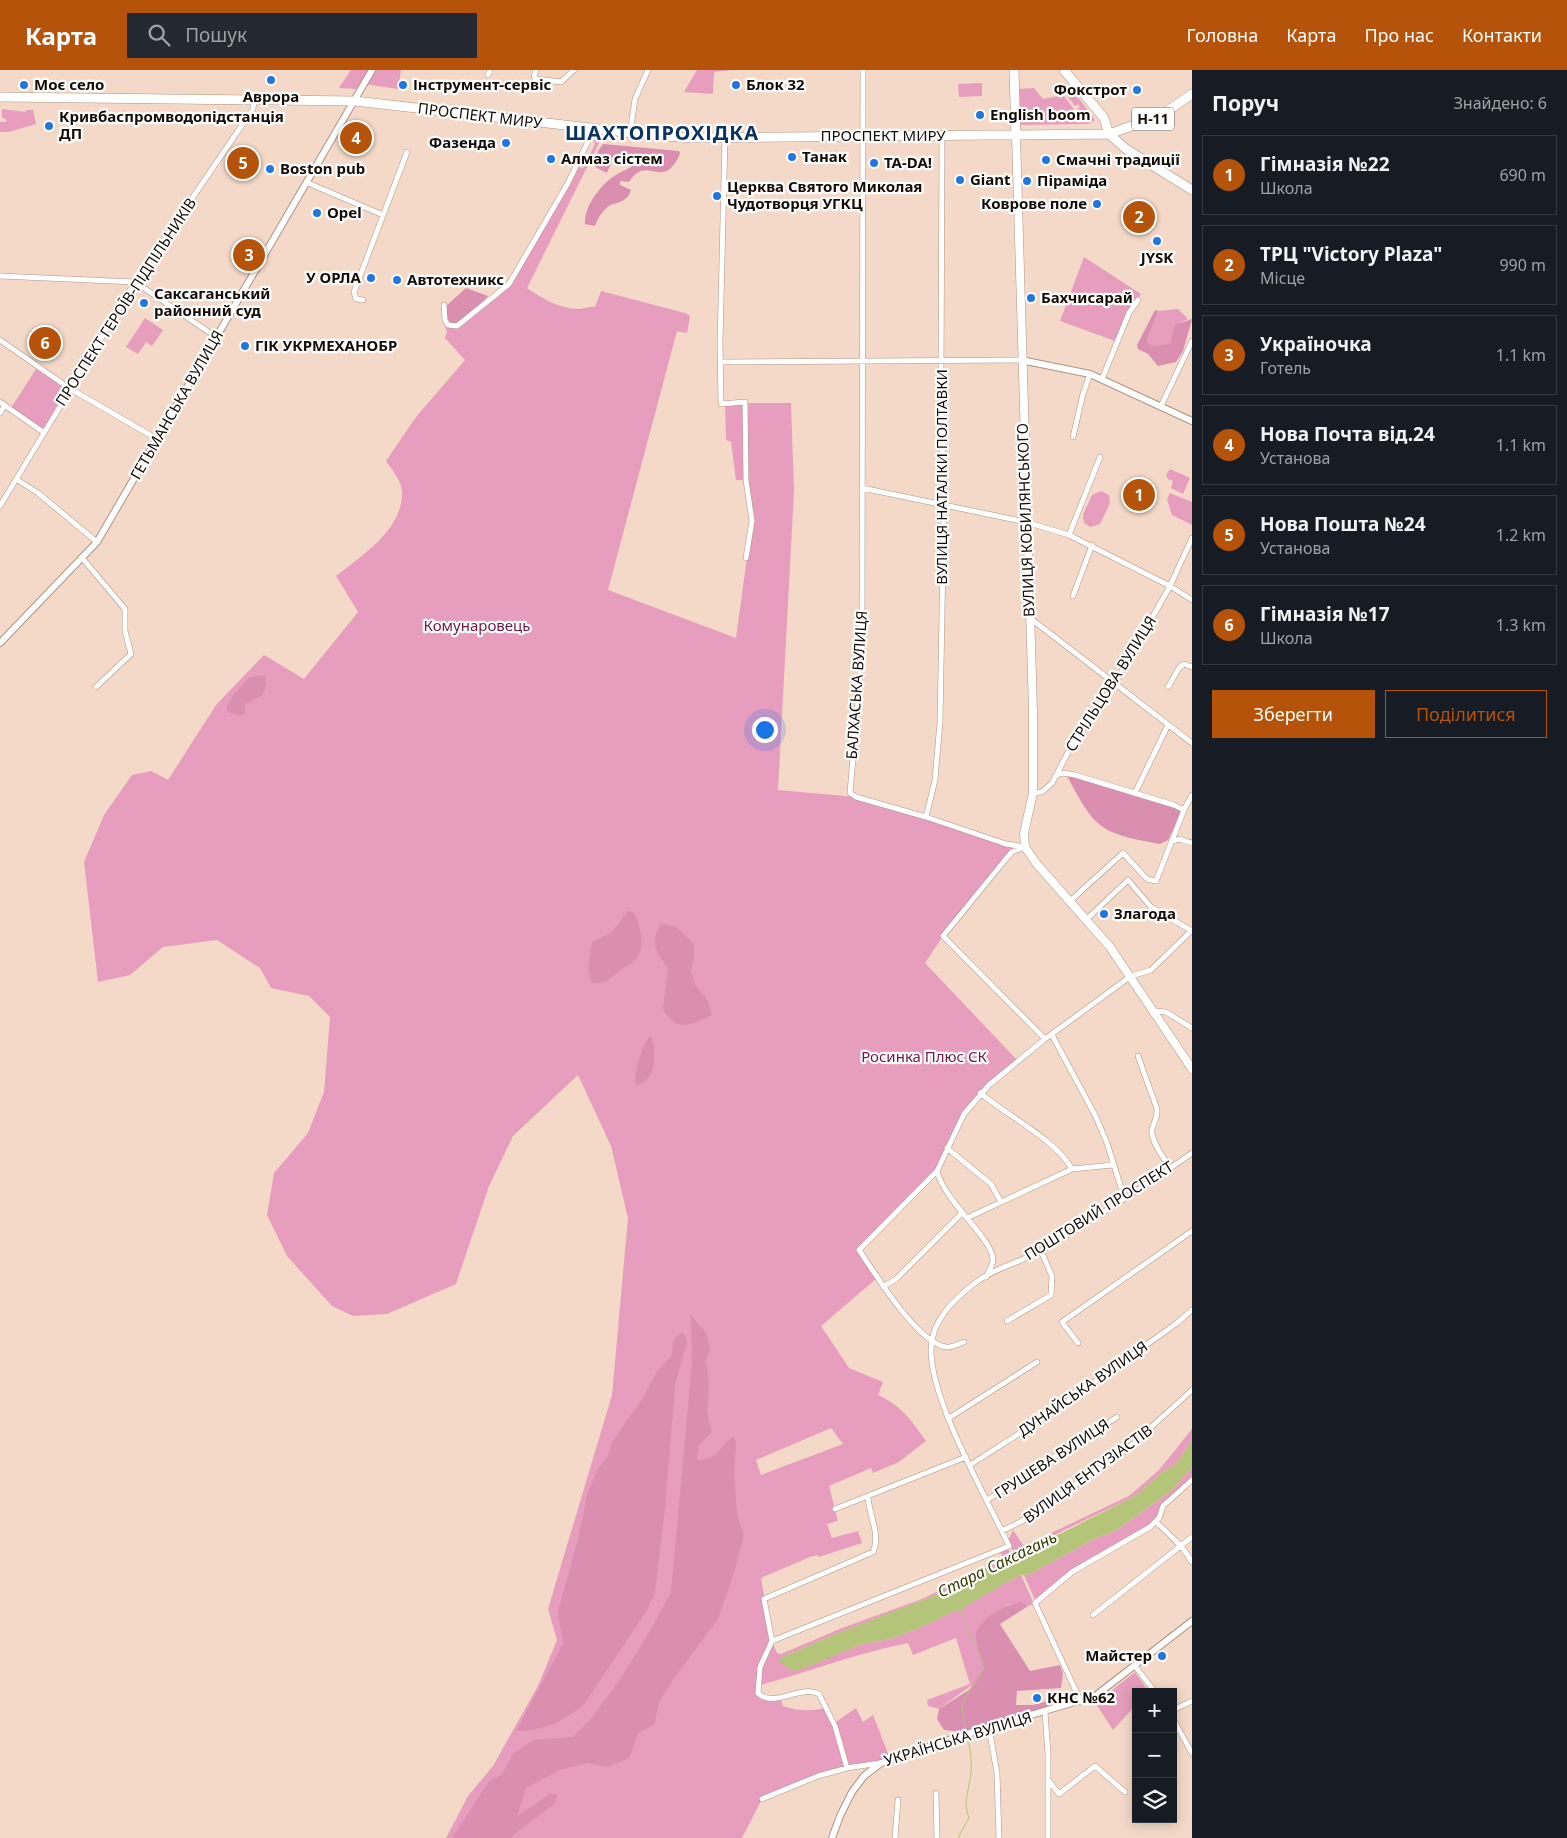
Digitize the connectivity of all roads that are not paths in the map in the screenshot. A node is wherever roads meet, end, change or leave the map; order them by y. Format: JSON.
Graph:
{"nodes":[{"id":1,"x":372,"y":70,"type":"edge"},
{"id":2,"x":536,"y":70,"type":"edge"},
{"id":3,"x":574,"y":70,"type":"edge"},
{"id":4,"x":648,"y":70,"type":"edge"},
{"id":5,"x":862,"y":70,"type":"edge"},
{"id":6,"x":1014,"y":70,"type":"edge"},
{"id":7,"x":1064,"y":70,"type":"edge"},
{"id":8,"x":1192,"y":94,"type":"edge"},
{"id":9,"x":0,"y":97,"type":"edge"},
{"id":10,"x":254,"y":100,"type":"junction"},
{"id":11,"x":355,"y":101,"type":"junction"},
{"id":12,"x":594,"y":129,"type":"junction"},
{"id":13,"x":630,"y":133,"type":"junction"},
{"id":14,"x":1109,"y":134,"type":"junction"},
{"id":15,"x":862,"y":136,"type":"junction"},
{"id":16,"x":942,"y":136,"type":"junction"},
{"id":17,"x":1016,"y":136,"type":"junction"},
{"id":18,"x":725,"y":137,"type":"junction"},
{"id":19,"x":407,"y":152,"type":"dead end"},
{"id":20,"x":308,"y":183,"type":"junction"},
{"id":21,"x":1192,"y":190,"type":"edge"},
{"id":22,"x":383,"y":215,"type":"junction"},
{"id":23,"x":0,"y":276,"type":"edge"},
{"id":24,"x":135,"y":282,"type":"junction"},
{"id":25,"x":363,"y":300,"type":"dead end"},
{"id":26,"x":1138,"y":300,"type":"dead end"},
{"id":27,"x":444,"y":305,"type":"dead end"},
{"id":28,"x":216,"y":337,"type":"junction"},
{"id":29,"x":0,"y":340,"type":"edge"},
{"id":30,"x":1192,"y":341,"type":"edge"},
{"id":31,"x":1021,"y":360,"type":"junction"},
{"id":32,"x":943,"y":361,"type":"junction"},
{"id":33,"x":721,"y":362,"type":"junction"},
{"id":34,"x":861,"y":362,"type":"junction"},
{"id":35,"x":1090,"y":374,"type":"junction"},
{"id":36,"x":1102,"y":379,"type":"junction"},
{"id":37,"x":69,"y":388,"type":"junction"},
{"id":38,"x":2,"y":404,"type":"edge"},
{"id":39,"x":1161,"y":406,"type":"junction"},
{"id":40,"x":0,"y":413,"type":"edge"},
{"id":41,"x":1192,"y":421,"type":"edge"},
{"id":42,"x":43,"y":432,"type":"junction"},
{"id":43,"x":1073,"y":437,"type":"dead end"},
{"id":44,"x":156,"y":439,"type":"junction"},
{"id":45,"x":1100,"y":457,"type":"dead end"},
{"id":46,"x":16,"y":479,"type":"junction"},
{"id":47,"x":862,"y":488,"type":"junction"},
{"id":48,"x":944,"y":505,"type":"junction"},
{"id":49,"x":0,"y":506,"type":"edge"},
{"id":50,"x":1026,"y":522,"type":"junction"},
{"id":51,"x":1069,"y":535,"type":"junction"},
{"id":52,"x":1192,"y":538,"type":"edge"},
{"id":53,"x":97,"y":542,"type":"junction"},
{"id":54,"x":1092,"y":545,"type":"junction"},
{"id":55,"x":746,"y":558,"type":"dead end"},
{"id":56,"x":82,"y":559,"type":"junction"},
{"id":57,"x":1170,"y":586,"type":"junction"},
{"id":58,"x":1073,"y":596,"type":"dead end"},
{"id":59,"x":1192,"y":600,"type":"edge"},
{"id":60,"x":1028,"y":616,"type":"junction"},
{"id":61,"x":0,"y":643,"type":"edge"},
{"id":62,"x":1192,"y":667,"type":"edge"},
{"id":63,"x":1116,"y":682,"type":"junction"},
{"id":64,"x":96,"y":687,"type":"dead end"},
{"id":65,"x":1168,"y":687,"type":"dead end"},
{"id":66,"x":1168,"y":724,"type":"junction"},
{"id":67,"x":1192,"y":743,"type":"edge"},
{"id":68,"x":1057,"y":775,"type":"junction"},
{"id":69,"x":1033,"y":793,"type":"junction"},
{"id":70,"x":1135,"y":793,"type":"junction"},
{"id":71,"x":1192,"y":794,"type":"edge"},
{"id":72,"x":1184,"y":810,"type":"junction"},
{"id":73,"x":926,"y":817,"type":"junction"},
{"id":74,"x":1171,"y":842,"type":"junction"},
{"id":75,"x":1192,"y":843,"type":"edge"},
{"id":76,"x":1025,"y":847,"type":"junction"},
{"id":77,"x":1070,"y":901,"type":"junction"},
{"id":78,"x":1086,"y":920,"type":"junction"},
{"id":79,"x":1192,"y":931,"type":"edge"},
{"id":80,"x":1131,"y":976,"type":"junction"},
{"id":81,"x":1155,"y":1011,"type":"junction"},
{"id":82,"x":1192,"y":1028,"type":"edge"},
{"id":83,"x":1052,"y":1035,"type":"junction"},
{"id":84,"x":1045,"y":1039,"type":"junction"},
{"id":85,"x":1138,"y":1056,"type":"dead end"},
{"id":86,"x":1192,"y":1069,"type":"edge"},
{"id":87,"x":980,"y":1093,"type":"junction"},
{"id":88,"x":946,"y":1148,"type":"junction"},
{"id":89,"x":1192,"y":1154,"type":"edge"},
{"id":90,"x":1113,"y":1165,"type":"junction"},
{"id":91,"x":1169,"y":1167,"type":"junction"},
{"id":92,"x":1072,"y":1169,"type":"junction"},
{"id":93,"x":937,"y":1171,"type":"junction"},
{"id":94,"x":1124,"y":1197,"type":"junction"},
{"id":95,"x":1001,"y":1202,"type":"junction"},
{"id":96,"x":962,"y":1213,"type":"junction"},
{"id":97,"x":967,"y":1218,"type":"junction"},
{"id":98,"x":1192,"y":1231,"type":"edge"},
{"id":99,"x":1041,"y":1251,"type":"junction"},
{"id":100,"x":986,"y":1277,"type":"junction"},
{"id":101,"x":883,"y":1287,"type":"junction"},
{"id":102,"x":1192,"y":1310,"type":"edge"},
{"id":103,"x":1007,"y":1321,"type":"dead end"},
{"id":104,"x":932,"y":1341,"type":"junction"},
{"id":105,"x":964,"y":1342,"type":"dead end"},
{"id":106,"x":1078,"y":1343,"type":"dead end"},
{"id":107,"x":1037,"y":1362,"type":"dead end"},
{"id":108,"x":1192,"y":1390,"type":"edge"},
{"id":109,"x":1117,"y":1417,"type":"dead end"},
{"id":110,"x":949,"y":1418,"type":"junction"},
{"id":111,"x":966,"y":1457,"type":"junction"},
{"id":112,"x":970,"y":1465,"type":"junction"},
{"id":113,"x":1192,"y":1480,"type":"edge"},
{"id":114,"x":868,"y":1496,"type":"junction"},
{"id":115,"x":987,"y":1500,"type":"junction"},
{"id":116,"x":835,"y":1509,"type":"dead end"},
{"id":117,"x":1156,"y":1522,"type":"junction"},
{"id":118,"x":1002,"y":1531,"type":"junction"},
{"id":119,"x":1192,"y":1537,"type":"edge"},
{"id":120,"x":1182,"y":1545,"type":"junction"},
{"id":121,"x":1192,"y":1562,"type":"edge"},
{"id":122,"x":1093,"y":1615,"type":"dead end"},
{"id":123,"x":1192,"y":1620,"type":"edge"},
{"id":124,"x":772,"y":1641,"type":"junction"},
{"id":125,"x":1136,"y":1666,"type":"junction"},
{"id":126,"x":1152,"y":1688,"type":"edge"},
{"id":127,"x":1192,"y":1701,"type":"edge"},
{"id":128,"x":1081,"y":1702,"type":"junction"},
{"id":129,"x":1177,"y":1708,"type":"edge"},
{"id":130,"x":1045,"y":1712,"type":"junction"},
{"id":131,"x":1177,"y":1725,"type":"edge"},
{"id":132,"x":988,"y":1728,"type":"junction"},
{"id":133,"x":1192,"y":1753,"type":"edge"},
{"id":134,"x":881,"y":1763,"type":"junction"},
{"id":135,"x":847,"y":1768,"type":"junction"},
{"id":136,"x":1049,"y":1780,"type":"junction"},
{"id":137,"x":1126,"y":1792,"type":"dead end"},
{"id":138,"x":936,"y":1793,"type":"dead end"},
{"id":139,"x":762,"y":1799,"type":"dead end"},
{"id":140,"x":898,"y":1800,"type":"dead end"},
{"id":141,"x":832,"y":1838,"type":"edge"},
{"id":142,"x":895,"y":1838,"type":"edge"},
{"id":143,"x":937,"y":1838,"type":"edge"},
{"id":144,"x":999,"y":1838,"type":"edge"},
{"id":145,"x":1048,"y":1838,"type":"edge"}],
"edges":[{"from":1,"to":11,"type":"street","name":"ГЕТЬМАНСЬКА ВУЛИЦЯ"},
{"from":2,"to":3,"type":"street"},
{"from":4,"to":13,"type":"street"},
{"from":5,"to":15,"type":"street","name":"БАЛХАСЬКА ВУЛИЦЯ"},
{"from":6,"to":17,"type":"main road","name":"ВУЛИЦЯ КОБИЛЯНСЬКОГО"},
{"from":7,"to":14,"type":"main road","number":"Н-11"},
{"from":8,"to":14,"type":"main road","number":"Н-11"},
{"from":9,"to":10,"type":"main road","name":"ПРОСПЕКТ МИРУ"},
{"from":10,"to":11,"type":"main road","name":"ПРОСПЕКТ МИРУ"},
{"from":10,"to":24,"type":"street","name":"ПРОСПЕКТ ГЕРОЇВ-ПІДПІЛЬНИКІВ"},
{"from":11,"to":12,"type":"main road","name":"ПРОСПЕКТ МИРУ"},
{"from":11,"to":20,"type":"street","name":"ГЕТЬМАНСЬКА ВУЛИЦЯ"},
{"from":12,"to":13,"type":"main road","name":"ПРОСПЕКТ МИРУ"},
{"from":12,"to":27,"type":"street"},
{"from":13,"to":18,"type":"main road","name":"ПРОСПЕКТ МИРУ"},
{"from":14,"to":17,"type":"main road","name":"ПРОСПЕКТ МИРУ","number":"Н-11"},
{"from":14,"to":21,"type":"main road","number":"Н-11"},
{"from":15,"to":16,"type":"main road","name":"ПРОСПЕКТ МИРУ"},
{"from":15,"to":18,"type":"main road","name":"ПРОСПЕКТ МИРУ"},
{"from":15,"to":34,"type":"street","name":"БАЛХАСЬКА ВУЛИЦЯ"},
{"from":16,"to":17,"type":"main road","name":"ПРОСПЕКТ МИРУ"},
{"from":16,"to":32,"type":"street","name":"ВУЛИЦЯ НАТАЛКИ ПОЛТАВКИ"},
{"from":17,"to":31,"type":"main road","name":"ВУЛИЦЯ КОБИЛЯНСЬКОГО"},
{"from":18,"to":33,"type":"street"},
{"from":19,"to":22,"type":"street"},
{"from":20,"to":22,"type":"street"},
{"from":20,"to":28,"type":"street","name":"ГЕТЬМАНСЬКА ВУЛИЦЯ"},
{"from":22,"to":25,"type":"street"},
{"from":23,"to":24,"type":"street"},
{"from":24,"to":28,"type":"street"},
{"from":24,"to":37,"type":"street","name":"ПРОСПЕКТ ГЕРОЇВ-ПІДПІЛЬНИКІВ"},
{"from":26,"to":36,"type":"street"},
{"from":28,"to":44,"type":"street","name":"ГЕТЬМАНСЬКА ВУЛИЦЯ"},
{"from":29,"to":37,"type":"street"},
{"from":30,"to":39,"type":"street"},
{"from":31,"to":32,"type":"street"},
{"from":31,"to":35,"type":"street"},
{"from":31,"to":50,"type":"main road","name":"ВУЛИЦЯ КОБИЛЯНСЬКОГО"},
{"from":32,"to":34,"type":"street"},
{"from":32,"to":48,"type":"street","name":"ВУЛИЦЯ НАТАЛКИ ПОЛТАВКИ"},
{"from":33,"to":34,"type":"street"},
{"from":33,"to":55,"type":"street"},
{"from":34,"to":47,"type":"street","name":"БАЛХАСЬКА ВУЛИЦЯ"},
{"from":35,"to":36,"type":"street"},
{"from":35,"to":43,"type":"street"},
{"from":36,"to":39,"type":"street"},
{"from":37,"to":42,"type":"street","name":"ПРОСПЕКТ ГЕРОЇВ-ПІДПІЛЬНИКІВ"},
{"from":37,"to":44,"type":"street"},
{"from":38,"to":40,"type":"street"},
{"from":38,"to":42,"type":"street"},
{"from":39,"to":41,"type":"street"},
{"from":42,"to":46,"type":"street","name":"ПРОСПЕКТ ГЕРОЇВ-ПІДПІЛЬНИКІВ"},
{"from":44,"to":53,"type":"street","name":"ГЕТЬМАНСЬКА ВУЛИЦЯ"},
{"from":45,"to":51,"type":"street"},
{"from":46,"to":49,"type":"street","name":"ПРОСПЕКТ ГЕРОЇВ-ПІДПІЛЬНИКІВ"},
{"from":46,"to":53,"type":"street"},
{"from":47,"to":48,"type":"street"},
{"from":47,"to":73,"type":"street","name":"БАЛХАСЬКА ВУЛИЦЯ"},
{"from":48,"to":50,"type":"street"},
{"from":48,"to":73,"type":"street","name":"ВУЛИЦЯ НАТАЛКИ ПОЛТАВКИ"},
{"from":50,"to":51,"type":"street"},
{"from":50,"to":60,"type":"main road","name":"ВУЛИЦЯ КОБИЛЯНСЬКОГО"},
{"from":51,"to":54,"type":"street"},
{"from":52,"to":57,"type":"street","name":"СТРІЛЬЦОВА ВУЛИЦЯ"},
{"from":53,"to":56,"type":"street","name":"ГЕТЬМАНСЬКА ВУЛИЦЯ"},
{"from":54,"to":57,"type":"street"},
{"from":54,"to":58,"type":"street"},
{"from":56,"to":61,"type":"street","name":"ГЕТЬМАНСЬКА ВУЛИЦЯ"},
{"from":56,"to":64,"type":"street"},
{"from":57,"to":59,"type":"street"},
{"from":57,"to":63,"type":"street","name":"СТРІЛЬЦОВА ВУЛИЦЯ"},
{"from":60,"to":63,"type":"street"},
{"from":60,"to":69,"type":"main road","name":"ВУЛИЦЯ КОБИЛЯНСЬКОГО"},
{"from":62,"to":65,"type":"street"},
{"from":63,"to":66,"type":"street"},
{"from":63,"to":68,"type":"street","name":"СТРІЛЬЦОВА ВУЛИЦЯ"},
{"from":66,"to":67,"type":"street"},
{"from":66,"to":70,"type":"street"},
{"from":68,"to":69,"type":"street","name":"СТРІЛЬЦОВА ВУЛИЦЯ"},
{"from":68,"to":70,"type":"street"},
{"from":69,"to":76,"type":"main road","name":"ВУЛИЦЯ КОБИЛЯНСЬКОГО"},
{"from":70,"to":72,"type":"street"},
{"from":71,"to":72,"type":"street"},
{"from":72,"to":74,"type":"street"},
{"from":73,"to":76,"type":"street","name":"БАЛХАСЬКА ВУЛИЦЯ"},
{"from":74,"to":75,"type":"street"},
{"from":74,"to":77,"type":"street"},
{"from":76,"to":77,"type":"main road"},
{"from":76,"to":84,"type":"street"},
{"from":77,"to":78,"type":"main road"},
{"from":78,"to":79,"type":"street"},
{"from":78,"to":80,"type":"main road"},
{"from":79,"to":80,"type":"street"},
{"from":80,"to":81,"type":"main road"},
{"from":80,"to":83,"type":"street"},
{"from":81,"to":82,"type":"street"},
{"from":81,"to":86,"type":"main road"},
{"from":83,"to":84,"type":"street"},
{"from":83,"to":90,"type":"street"},
{"from":84,"to":87,"type":"street"},
{"from":85,"to":91,"type":"street"},
{"from":87,"to":88,"type":"street"},
{"from":87,"to":92,"type":"street"},
{"from":88,"to":93,"type":"street"},
{"from":88,"to":95,"type":"street"},
{"from":89,"to":91,"type":"street","name":"ПОШТОВИЙ ПРОСПЕКТ"},
{"from":90,"to":92,"type":"street"},
{"from":90,"to":94,"type":"street"},
{"from":91,"to":94,"type":"street","name":"ПОШТОВИЙ ПРОСПЕКТ"},
{"from":92,"to":95,"type":"street"},
{"from":93,"to":96,"type":"street"},
{"from":93,"to":101,"type":"street"},
{"from":94,"to":99,"type":"street","name":"ПОШТОВИЙ ПРОСПЕКТ"},
{"from":95,"to":97,"type":"street"},
{"from":96,"to":97,"type":"street"},
{"from":96,"to":101,"type":"street"},
{"from":97,"to":100,"type":"street"},
{"from":98,"to":106,"type":"street"},
{"from":99,"to":100,"type":"street","name":"ПОШТОВИЙ ПРОСПЕКТ"},
{"from":99,"to":103,"type":"street"},
{"from":100,"to":104,"type":"street","name":"ПОШТОВИЙ ПРОСПЕКТ"},
{"from":101,"to":104,"type":"street"},
{"from":102,"to":112,"type":"street","name":"ДУНАЙСЬКА ВУЛИЦЯ"},
{"from":104,"to":105,"type":"street"},
{"from":104,"to":110,"type":"street","name":"ПОШТОВИЙ ПРОСПЕКТ"},
{"from":107,"to":110,"type":"street"},
{"from":108,"to":118,"type":"street","name":"ВУЛИЦЯ ЕНТУЗІАСТІВ"},
{"from":109,"to":115,"type":"street","name":"ГРУШЕВА ВУЛИЦЯ"},
{"from":110,"to":111,"type":"street","name":"ПОШТОВИЙ ПРОСПЕКТ"},
{"from":111,"to":112,"type":"street","name":"ПОШТОВИЙ ПРОСПЕКТ"},
{"from":111,"to":114,"type":"street"},
{"from":112,"to":115,"type":"street","name":"ПОШТОВИЙ ПРОСПЕКТ"},
{"from":113,"to":117,"type":"street"},
{"from":114,"to":116,"type":"street"},
{"from":114,"to":124,"type":"street"},
{"from":115,"to":118,"type":"street","name":"ПОШТОВИЙ ПРОСПЕКТ"},
{"from":117,"to":120,"type":"street"},
{"from":117,"to":128,"type":"street"},
{"from":118,"to":124,"type":"street","name":"ПОШТОВИЙ ПРОСПЕКТ"},
{"from":119,"to":120,"type":"street"},
{"from":120,"to":121,"type":"street"},
{"from":120,"to":122,"type":"street"},
{"from":123,"to":125,"type":"street","name":"УКРАЇНСЬКА ВУЛИЦЯ"},
{"from":124,"to":135,"type":"street"},
{"from":125,"to":126,"type":"street"},
{"from":125,"to":128,"type":"street","name":"УКРАЇНСЬКА ВУЛИЦЯ"},
{"from":127,"to":129,"type":"street"},
{"from":128,"to":130,"type":"street","name":"УКРАЇНСЬКА ВУЛИЦЯ"},
{"from":130,"to":132,"type":"street","name":"УКРАЇНСЬКА ВУЛИЦЯ"},
{"from":130,"to":136,"type":"street"},
{"from":131,"to":133,"type":"street"},
{"from":132,"to":134,"type":"street","name":"УКРАЇНСЬКА ВУЛИЦЯ"},
{"from":132,"to":144,"type":"street"},
{"from":134,"to":135,"type":"street","name":"УКРАЇНСЬКА ВУЛИЦЯ"},
{"from":134,"to":141,"type":"street"},
{"from":135,"to":139,"type":"street","name":"УКРАЇНСЬКА ВУЛИЦЯ"},
{"from":136,"to":137,"type":"street"},
{"from":136,"to":145,"type":"street"},
{"from":138,"to":143,"type":"street"},
{"from":140,"to":142,"type":"street"}]}
